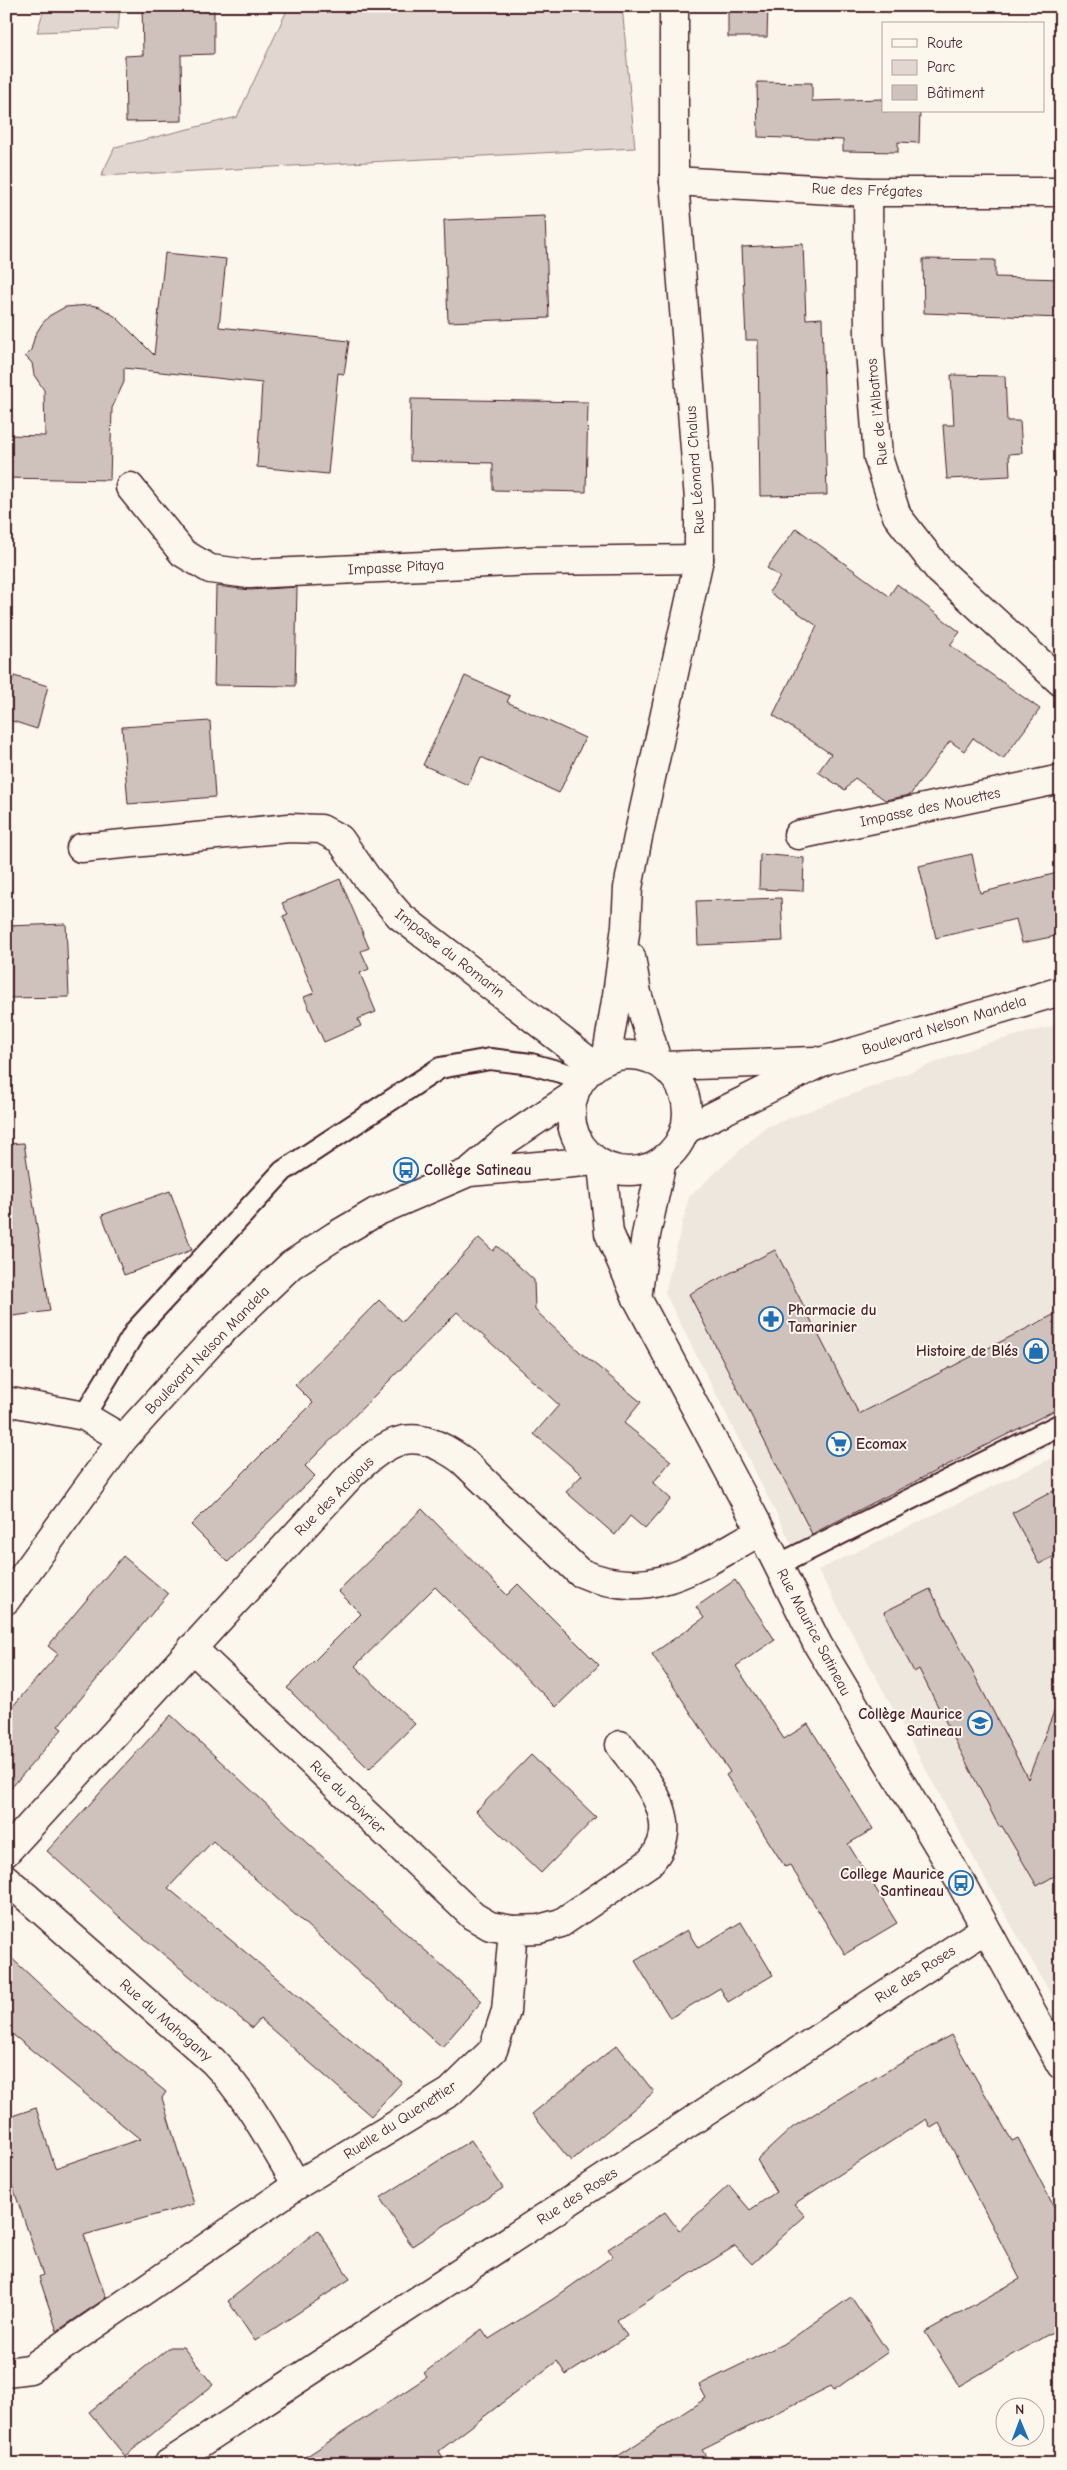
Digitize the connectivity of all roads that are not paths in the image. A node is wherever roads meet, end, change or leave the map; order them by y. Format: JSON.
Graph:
{"nodes":[{"id":1,"x":674,"y":6,"type":"edge"},
{"id":2,"x":674,"y":180,"type":"junction"},
{"id":3,"x":868,"y":192,"type":"junction"},
{"id":4,"x":1061,"y":192,"type":"edge"},
{"id":5,"x":130,"y":487,"type":"dead end"},
{"id":6,"x":699,"y":559,"type":"junction"},
{"id":7,"x":1061,"y":682,"type":"edge"},
{"id":8,"x":1061,"y":779,"type":"edge"},
{"id":9,"x":798,"y":835,"type":"dead end"},
{"id":10,"x":81,"y":848,"type":"dead end"},
{"id":11,"x":626,"y":926,"type":"junction"},
{"id":12,"x":1061,"y":991,"type":"edge"},
{"id":13,"x":826,"y":1060,"type":"junction"},
{"id":14,"x":660,"y":1064,"type":"junction"},
{"id":15,"x":589,"y":1075,"type":"junction"},
{"id":16,"x":685,"y":1130,"type":"junction"},
{"id":17,"x":662,"y":1161,"type":"junction"},
{"id":18,"x":599,"y":1163,"type":"junction"},
{"id":19,"x":469,"y":1172,"type":"junction"},
{"id":20,"x":637,"y":1298,"type":"junction"},
{"id":21,"x":6,"y":1401,"type":"edge"},
{"id":22,"x":84,"y":1416,"type":"junction"},
{"id":23,"x":1061,"y":1424,"type":"edge"},
{"id":24,"x":123,"y":1439,"type":"junction"},
{"id":25,"x":761,"y":1531,"type":"junction"},
{"id":26,"x":778,"y":1565,"type":"junction"},
{"id":27,"x":6,"y":1600,"type":"edge"},
{"id":28,"x":192,"y":1648,"type":"junction"},
{"id":29,"x":620,"y":1745,"type":"dead end"},
{"id":30,"x":6,"y":1852,"type":"edge"},
{"id":31,"x":6,"y":1879,"type":"edge"},
{"id":32,"x":985,"y":1929,"type":"junction"},
{"id":33,"x":513,"y":1930,"type":"junction"},
{"id":34,"x":1061,"y":2065,"type":"edge"},
{"id":35,"x":297,"y":2185,"type":"junction"},
{"id":36,"x":6,"y":2372,"type":"edge"},
{"id":37,"x":168,"y":2464,"type":"edge"}],
"edges":[{"from":1,"to":2,"type":"street","name":"Rue Léonard Chalus"},
{"from":2,"to":3,"type":"street","name":"Rue des Frégates"},
{"from":2,"to":6,"type":"street","name":"Rue Léonard Chalus"},
{"from":3,"to":4,"type":"street","name":"Rue des Frégates"},
{"from":3,"to":7,"type":"street","name":"Rue de l'Albatros"},
{"from":5,"to":6,"type":"street","name":"Impasse Pitaya"},
{"from":6,"to":11,"type":"street","name":"Rue Léonard Chalus"},
{"from":8,"to":9,"type":"street","name":"Impasse des Mouettes"},
{"from":10,"to":15,"type":"street","name":"Impasse du Romarin"},
{"from":11,"to":14,"type":"street","name":"Rue Léonard Chalus"},
{"from":11,"to":15,"type":"street","name":"Rue Léonard Chalus"},
{"from":12,"to":13,"type":"street","name":"Boulevard Nelson Mandela"},
{"from":13,"to":14,"type":"street","name":"Boulevard Nelson Mandela"},
{"from":13,"to":16,"type":"street","name":"Boulevard Nelson Mandela"},
{"from":14,"to":15,"type":"street"},
{"from":14,"to":16,"type":"street"},
{"from":15,"to":18,"type":"street"},
{"from":15,"to":19,"type":"street","name":"Boulevard Nelson Mandela"},
{"from":15,"to":22,"type":"lane"},
{"from":16,"to":17,"type":"street"},
{"from":17,"to":18,"type":"street"},
{"from":17,"to":20,"type":"street"},
{"from":18,"to":19,"type":"street","name":"Boulevard Nelson Mandela"},
{"from":18,"to":20,"type":"street","name":"Rue Maurice Satineau"},
{"from":19,"to":24,"type":"street","name":"Boulevard Nelson Mandela"},
{"from":20,"to":25,"type":"street","name":"Rue Maurice Satineau"},
{"from":21,"to":22,"type":"street"},
{"from":22,"to":24,"type":"street"},
{"from":23,"to":26,"type":"lane"},
{"from":24,"to":27,"type":"street","name":"Boulevard Nelson Mandela"},
{"from":25,"to":26,"type":"street","name":"Rue Maurice Satineau"},
{"from":25,"to":28,"type":"street","name":"Rue des Acajous"},
{"from":26,"to":32,"type":"street","name":"Rue Maurice Satineau"},
{"from":28,"to":30,"type":"street","name":"Rue des Acajous"},
{"from":28,"to":33,"type":"street","name":"Rue du Poivrier"},
{"from":29,"to":33,"type":"street"},
{"from":31,"to":35,"type":"street","name":"Rue du Mahogany"},
{"from":32,"to":34,"type":"street","name":"Rue Maurice Satineau"},
{"from":32,"to":37,"type":"street","name":"Rue des Roses"},
{"from":33,"to":35,"type":"street","name":"Ruelle du Quenettier"},
{"from":35,"to":36,"type":"street","name":"Ruelle du Quenettier"}]}
